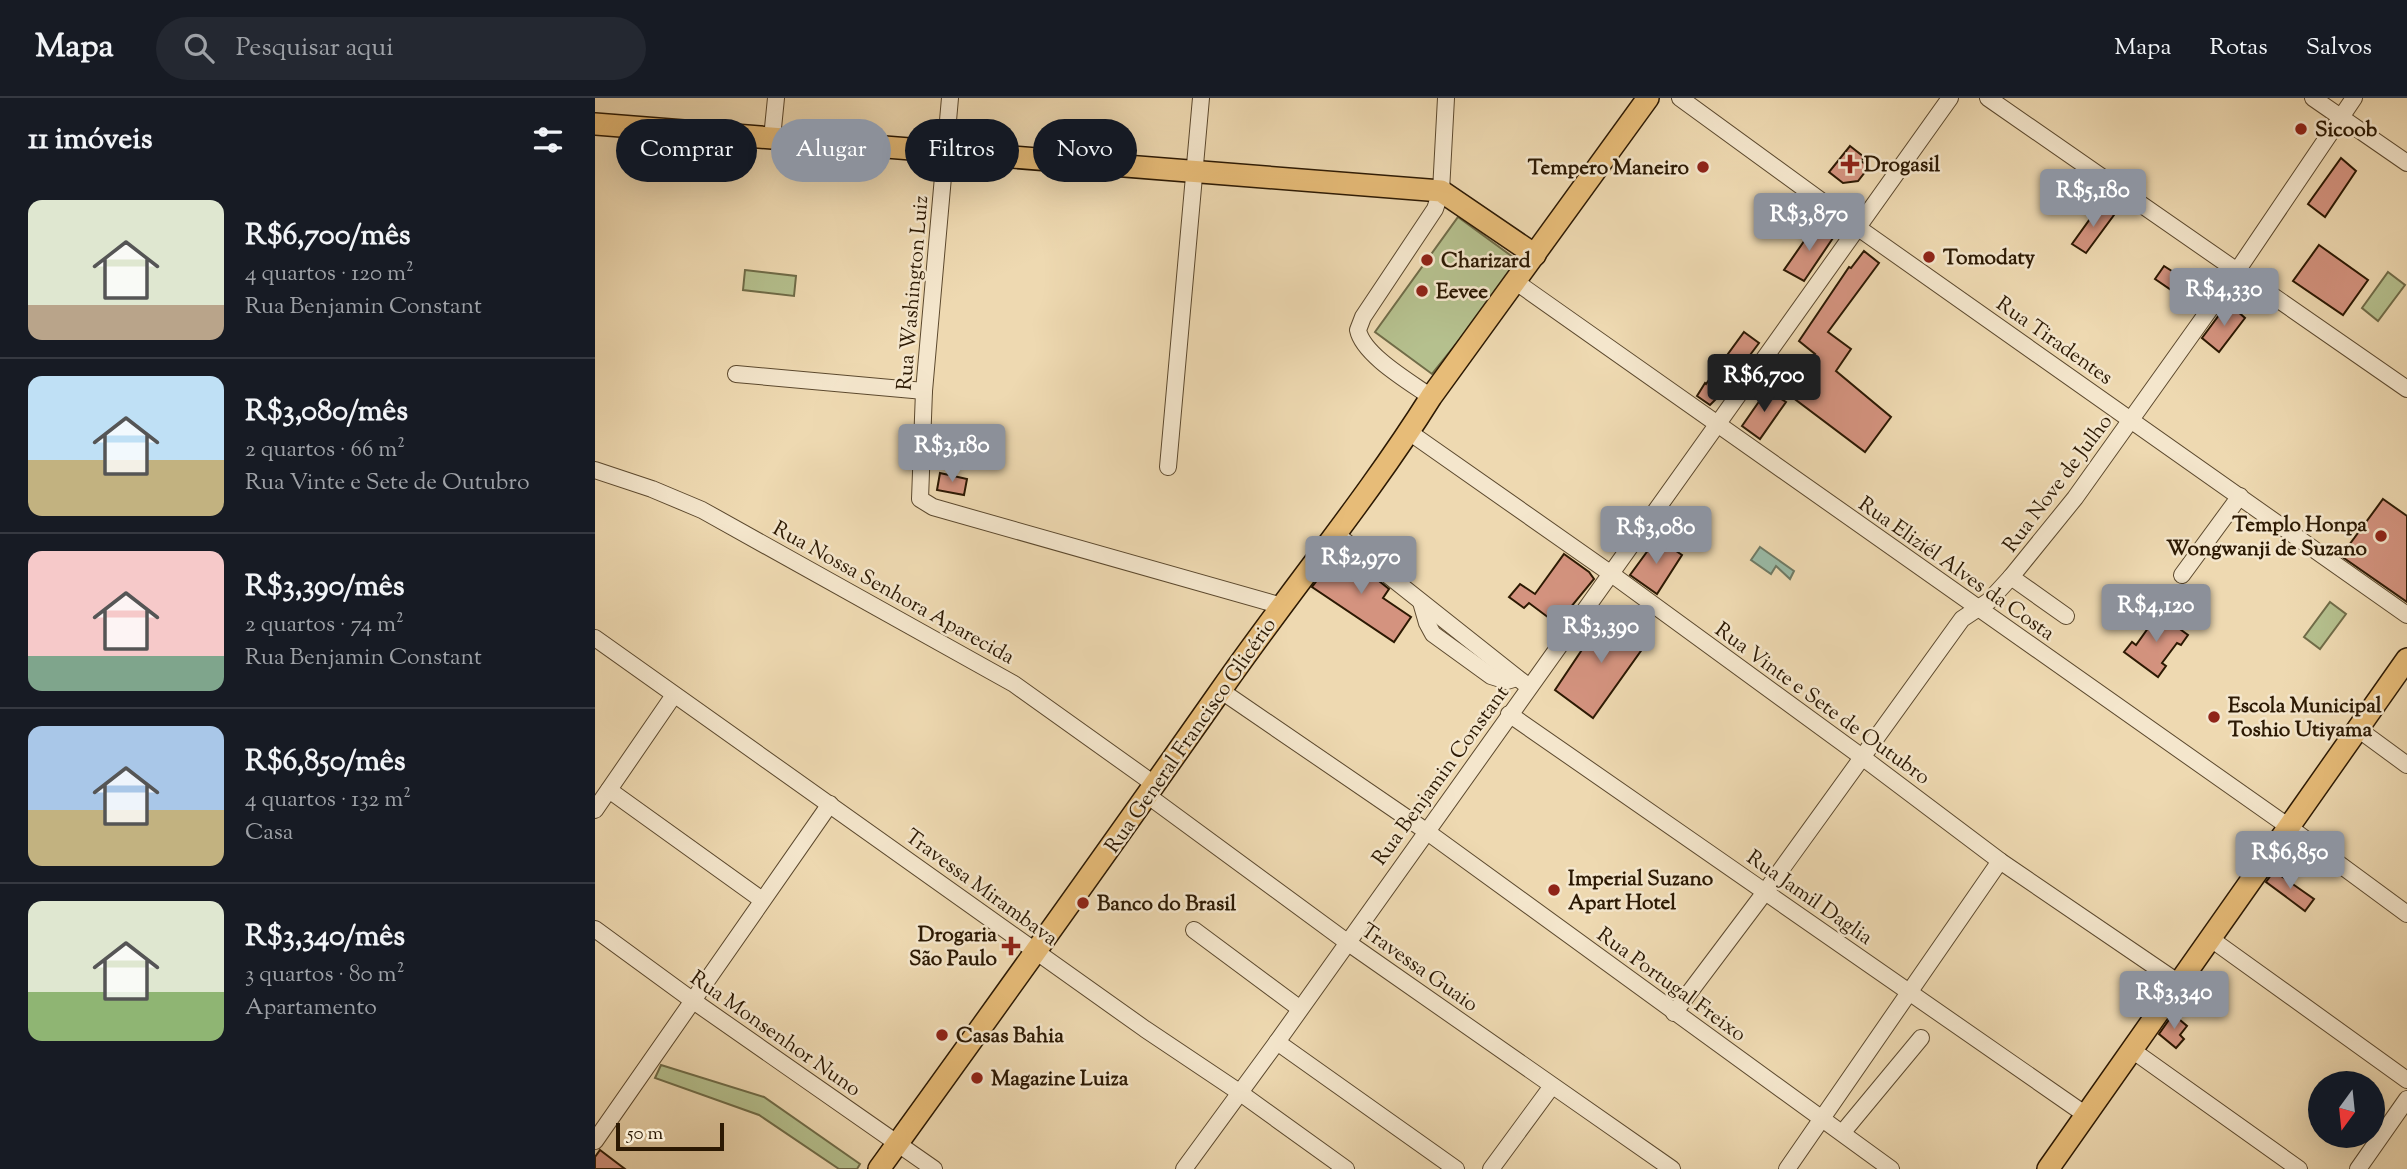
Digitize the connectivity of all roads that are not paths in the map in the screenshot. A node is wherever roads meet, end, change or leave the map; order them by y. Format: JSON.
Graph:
{"nodes":[{"id":1,"x":776,"y":98,"type":"edge"},
{"id":2,"x":950,"y":98,"type":"edge"},
{"id":3,"x":1201,"y":98,"type":"edge"},
{"id":4,"x":1446,"y":98,"type":"edge"},
{"id":5,"x":1649,"y":98,"type":"edge"},
{"id":6,"x":1681,"y":98,"type":"edge"},
{"id":7,"x":1950,"y":98,"type":"edge"},
{"id":8,"x":1988,"y":98,"type":"edge"},
{"id":9,"x":2313,"y":98,"type":"edge"},
{"id":10,"x":2354,"y":98,"type":"edge"},
{"id":11,"x":595,"y":109,"type":"edge"},
{"id":12,"x":2340,"y":117,"type":"junction"},
{"id":13,"x":616,"y":119,"type":"edge"},
{"id":14,"x":774,"y":119,"type":"edge"},
{"id":15,"x":949,"y":119,"type":"edge"},
{"id":16,"x":595,"y":124,"type":"edge"},
{"id":17,"x":616,"y":126,"type":"edge"},
{"id":18,"x":1019,"y":158,"type":"edge"},
{"id":19,"x":2407,"y":163,"type":"edge"},
{"id":20,"x":1196,"y":172,"type":"junction"},
{"id":21,"x":944,"y":182,"type":"edge"},
{"id":22,"x":1441,"y":191,"type":"junction"},
{"id":23,"x":1857,"y":227,"type":"junction"},
{"id":24,"x":1535,"y":255,"type":"junction"},
{"id":25,"x":2237,"y":271,"type":"junction"},
{"id":26,"x":1516,"y":282,"type":"junction"},
{"id":27,"x":736,"y":374,"type":"dead end"},
{"id":28,"x":2407,"y":389,"type":"edge"},
{"id":29,"x":924,"y":391,"type":"junction"},
{"id":30,"x":1431,"y":397,"type":"junction"},
{"id":31,"x":2132,"y":419,"type":"junction"},
{"id":32,"x":1719,"y":424,"type":"junction"},
{"id":33,"x":1409,"y":432,"type":"junction"},
{"id":34,"x":1168,"y":467,"type":"dead end"},
{"id":35,"x":595,"y":470,"type":"edge"},
{"id":36,"x":2240,"y":496,"type":"junction"},
{"id":37,"x":1336,"y":534,"type":"junction"},
{"id":38,"x":1610,"y":573,"type":"junction"},
{"id":39,"x":2182,"y":575,"type":"dead end"},
{"id":40,"x":2011,"y":577,"type":"junction"},
{"id":41,"x":1282,"y":606,"type":"junction"},
{"id":42,"x":1976,"y":608,"type":"junction"},
{"id":43,"x":2407,"y":615,"type":"edge"},
{"id":44,"x":2066,"y":617,"type":"dead end"},
{"id":45,"x":595,"y":638,"type":"edge"},
{"id":46,"x":2407,"y":659,"type":"edge"},
{"id":47,"x":1523,"y":683,"type":"junction"},
{"id":48,"x":1220,"y":690,"type":"junction"},
{"id":49,"x":674,"y":695,"type":"junction"},
{"id":50,"x":1509,"y":714,"type":"junction"},
{"id":51,"x":2358,"y":729,"type":"junction"},
{"id":52,"x":1862,"y":757,"type":"junction"},
{"id":53,"x":2407,"y":765,"type":"edge"},
{"id":54,"x":609,"y":790,"type":"junction"},
{"id":55,"x":1151,"y":790,"type":"junction"},
{"id":56,"x":831,"y":804,"type":"junction"},
{"id":57,"x":595,"y":810,"type":"edge"},
{"id":58,"x":2289,"y":827,"type":"junction"},
{"id":59,"x":1426,"y":831,"type":"junction"},
{"id":60,"x":2000,"y":861,"type":"junction"},
{"id":61,"x":1765,"y":892,"type":"junction"},
{"id":62,"x":762,"y":900,"type":"junction"},
{"id":63,"x":2407,"y":914,"type":"edge"},
{"id":64,"x":595,"y":929,"type":"edge"},
{"id":65,"x":1194,"y":930,"type":"dead end"},
{"id":66,"x":2211,"y":939,"type":"junction"},
{"id":67,"x":1347,"y":942,"type":"junction"},
{"id":68,"x":1037,"y":952,"type":"junction"},
{"id":69,"x":2179,"y":983,"type":"junction"},
{"id":70,"x":1910,"y":993,"type":"junction"},
{"id":71,"x":692,"y":1000,"type":"junction"},
{"id":72,"x":1299,"y":1008,"type":"junction"},
{"id":73,"x":1674,"y":1013,"type":"junction"},
{"id":74,"x":1921,"y":1038,"type":"dead end"},
{"id":75,"x":1277,"y":1042,"type":"junction"},
{"id":76,"x":2131,"y":1050,"type":"junction"},
{"id":77,"x":2407,"y":1080,"type":"edge"},
{"id":78,"x":1552,"y":1086,"type":"junction"},
{"id":79,"x":1239,"y":1092,"type":"junction"},
{"id":80,"x":2407,"y":1099,"type":"edge"},
{"id":81,"x":2086,"y":1115,"type":"junction"},
{"id":82,"x":1823,"y":1118,"type":"junction"},
{"id":83,"x":1843,"y":1132,"type":"junction"},
{"id":84,"x":595,"y":1141,"type":"edge"},
{"id":85,"x":896,"y":1143,"type":"junction"},
{"id":86,"x":879,"y":1169,"type":"edge"},
{"id":87,"x":934,"y":1169,"type":"edge"},
{"id":88,"x":1184,"y":1169,"type":"edge"},
{"id":89,"x":1346,"y":1169,"type":"edge"},
{"id":90,"x":1456,"y":1169,"type":"edge"},
{"id":91,"x":1491,"y":1169,"type":"edge"},
{"id":92,"x":1672,"y":1169,"type":"edge"},
{"id":93,"x":1787,"y":1169,"type":"edge"},
{"id":94,"x":1891,"y":1169,"type":"edge"},
{"id":95,"x":2048,"y":1169,"type":"edge"},
{"id":96,"x":2299,"y":1169,"type":"edge"},
{"id":97,"x":2358,"y":1169,"type":"edge"}],
"edges":[{"from":1,"to":14,"type":"street"},
{"from":2,"to":15,"type":"street","name":"Rua Washington Luiz"},
{"from":3,"to":20,"type":"street"},
{"from":4,"to":22,"type":"street"},
{"from":5,"to":24,"type":"main road","name":"Rua General Francisco Glicério"},
{"from":6,"to":23,"type":"street","name":"Rua Tiradentes"},
{"from":7,"to":23,"type":"street","name":"Rua Benjamin Constant"},
{"from":8,"to":25,"type":"street"},
{"from":9,"to":12,"type":"street"},
{"from":10,"to":12,"type":"street","name":"Rua Nove de Julho"},
{"from":11,"to":13,"type":"main road"},
{"from":12,"to":19,"type":"street"},
{"from":12,"to":25,"type":"street","name":"Rua Nove de Julho"},
{"from":16,"to":17,"type":"main road"},
{"from":18,"to":20,"type":"main road"},
{"from":20,"to":22,"type":"main road"},
{"from":20,"to":34,"type":"street"},
{"from":21,"to":29,"type":"street","name":"Rua Washington Luiz"},
{"from":22,"to":24,"type":"main road"},
{"from":22,"to":30,"type":"street"},
{"from":23,"to":31,"type":"street","name":"Rua Tiradentes"},
{"from":23,"to":32,"type":"street","name":"Rua Benjamin Constant"},
{"from":24,"to":26,"type":"main road","name":"Rua General Francisco Glicério"},
{"from":25,"to":28,"type":"street"},
{"from":25,"to":31,"type":"street","name":"Rua Nove de Julho"},
{"from":26,"to":30,"type":"main road","name":"Rua General Francisco Glicério"},
{"from":26,"to":32,"type":"street","name":"Rua Eliziél Alves da Costa"},
{"from":27,"to":29,"type":"street"},
{"from":29,"to":41,"type":"street","name":"Rua Washington Luiz"},
{"from":30,"to":33,"type":"main road","name":"Rua General Francisco Glicério"},
{"from":31,"to":36,"type":"street","name":"Rua Tiradentes"},
{"from":31,"to":40,"type":"street","name":"Rua Nove de Julho"},
{"from":32,"to":38,"type":"street","name":"Rua Benjamin Constant"},
{"from":32,"to":42,"type":"street","name":"Rua Eliziél Alves da Costa"},
{"from":33,"to":37,"type":"main road","name":"Rua General Francisco Glicério"},
{"from":33,"to":38,"type":"street","name":"Rua Vinte e Sete de Outubro"},
{"from":35,"to":55,"type":"street","name":"Rua Nossa Senhora Aparecida"},
{"from":36,"to":39,"type":"street"},
{"from":36,"to":43,"type":"street","name":"Rua Tiradentes"},
{"from":37,"to":41,"type":"main road","name":"Rua General Francisco Glicério"},
{"from":37,"to":47,"type":"street"},
{"from":38,"to":47,"type":"street","name":"Rua Benjamin Constant"},
{"from":38,"to":52,"type":"street","name":"Rua Vinte e Sete de Outubro"},
{"from":40,"to":42,"type":"street","name":"Rua Nove de Julho"},
{"from":40,"to":44,"type":"street"},
{"from":41,"to":48,"type":"main road","name":"Rua General Francisco Glicério"},
{"from":42,"to":52,"type":"street","name":"Rua Nove de Julho"},
{"from":42,"to":58,"type":"street","name":"Rua Eliziél Alves da Costa"},
{"from":45,"to":49,"type":"street","name":"Travessa Mirambava"},
{"from":46,"to":51,"type":"main road"},
{"from":47,"to":50,"type":"street","name":"Rua Benjamin Constant"},
{"from":48,"to":55,"type":"main road","name":"Rua General Francisco Glicério"},
{"from":48,"to":59,"type":"street","name":"Rua Portugal Freixo"},
{"from":49,"to":54,"type":"street"},
{"from":49,"to":56,"type":"street","name":"Travessa Mirambava"},
{"from":50,"to":59,"type":"street","name":"Rua Benjamin Constant"},
{"from":50,"to":61,"type":"street","name":"Rua Jamil Daglia"},
{"from":51,"to":53,"type":"street"},
{"from":51,"to":58,"type":"main road"},
{"from":52,"to":60,"type":"street","name":"Rua Vinte e Sete de Outubro"},
{"from":52,"to":61,"type":"street","name":"Rua Nove de Julho"},
{"from":54,"to":57,"type":"street"},
{"from":54,"to":62,"type":"street"},
{"from":55,"to":67,"type":"street","name":"Travessa Guaio"},
{"from":55,"to":68,"type":"main road","name":"Rua General Francisco Glicério"},
{"from":56,"to":62,"type":"street"},
{"from":56,"to":68,"type":"street","name":"Travessa Mirambava"},
{"from":58,"to":63,"type":"street","name":"Rua Eliziél Alves da Costa"},
{"from":58,"to":66,"type":"main road"},
{"from":59,"to":67,"type":"street","name":"Rua Benjamin Constant"},
{"from":59,"to":73,"type":"street","name":"Rua Portugal Freixo"},
{"from":60,"to":69,"type":"street","name":"Rua Vinte e Sete de Outubro"},
{"from":60,"to":70,"type":"street"},
{"from":61,"to":70,"type":"street","name":"Rua Jamil Daglia"},
{"from":61,"to":73,"type":"street","name":"Rua Nove de Julho"},
{"from":62,"to":71,"type":"street"},
{"from":64,"to":71,"type":"street","name":"Rua Monsenhor Nuno"},
{"from":65,"to":72,"type":"street"},
{"from":66,"to":69,"type":"main road"},
{"from":66,"to":77,"type":"street"},
{"from":67,"to":72,"type":"street","name":"Rua Benjamin Constant"},
{"from":67,"to":78,"type":"street","name":"Travessa Guaio"},
{"from":68,"to":79,"type":"street","name":"Travessa Mirambava"},
{"from":68,"to":85,"type":"main road","name":"Rua General Francisco Glicério"},
{"from":69,"to":76,"type":"main road"},
{"from":70,"to":81,"type":"street","name":"Rua Jamil Daglia"},
{"from":70,"to":82,"type":"street"},
{"from":71,"to":84,"type":"street"},
{"from":71,"to":85,"type":"street","name":"Rua Monsenhor Nuno"},
{"from":72,"to":75,"type":"street","name":"Rua Benjamin Constant"},
{"from":73,"to":82,"type":"street","name":"Rua Portugal Freixo"},
{"from":74,"to":83,"type":"street"},
{"from":75,"to":79,"type":"street","name":"Rua Benjamin Constant"},
{"from":75,"to":90,"type":"street"},
{"from":76,"to":81,"type":"main road"},
{"from":76,"to":96,"type":"street"},
{"from":78,"to":91,"type":"street"},
{"from":78,"to":92,"type":"street","name":"Travessa Guaio"},
{"from":79,"to":88,"type":"street","name":"Rua Benjamin Constant"},
{"from":79,"to":89,"type":"street","name":"Travessa Mirambava"},
{"from":80,"to":97,"type":"street"},
{"from":81,"to":95,"type":"main road"},
{"from":82,"to":83,"type":"street","name":"Rua Portugal Freixo"},
{"from":82,"to":93,"type":"street"},
{"from":83,"to":94,"type":"street","name":"Rua Portugal Freixo"},
{"from":85,"to":86,"type":"main road","name":"Rua General Francisco Glicério"},
{"from":85,"to":87,"type":"street","name":"Rua Monsenhor Nuno"}]}
